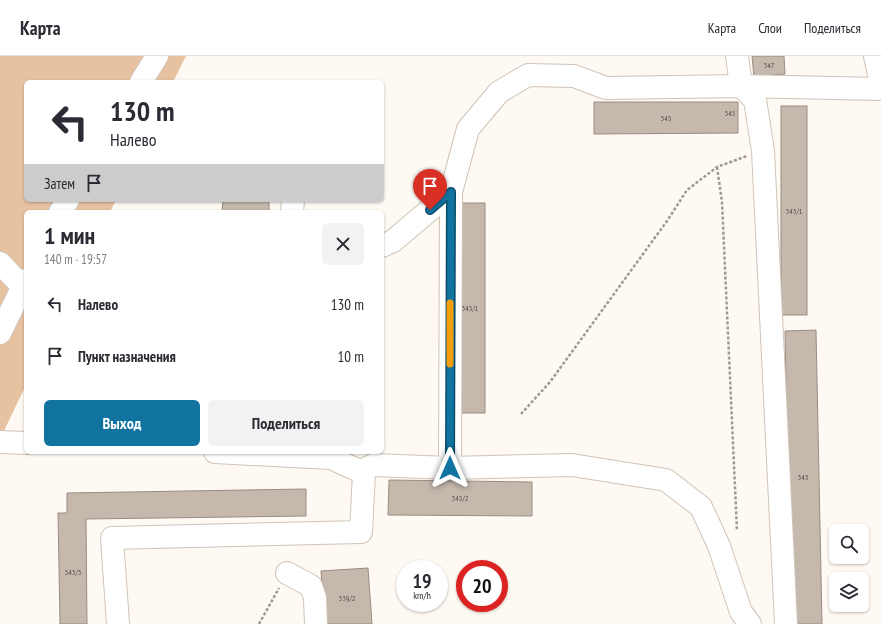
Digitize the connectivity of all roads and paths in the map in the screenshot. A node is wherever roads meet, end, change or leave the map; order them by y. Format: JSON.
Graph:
{"nodes":[{"id":1,"x":157,"y":56,"type":"edge"},
{"id":2,"x":737,"y":56,"type":"edge"},
{"id":3,"x":875,"y":56,"type":"edge"},
{"id":4,"x":141,"y":80,"type":"edge"},
{"id":5,"x":881,"y":84,"type":"edge"},
{"id":6,"x":741,"y":86,"type":"junction"},
{"id":7,"x":881,"y":89,"type":"edge"},
{"id":8,"x":763,"y":151,"type":"junction"},
{"id":9,"x":717,"y":167,"type":"junction"},
{"id":10,"x":451,"y":192,"type":"junction"},
{"id":11,"x":384,"y":245,"type":"edge"},
{"id":12,"x":0,"y":263,"type":"edge"},
{"id":13,"x":24,"y":284,"type":"edge"},
{"id":14,"x":0,"y":334,"type":"edge"},
{"id":15,"x":521,"y":414,"type":"dead end"},
{"id":16,"x":0,"y":442,"type":"edge"},
{"id":17,"x":24,"y":443,"type":"edge"},
{"id":18,"x":291,"y":454,"type":"edge"},
{"id":19,"x":329,"y":455,"type":"edge"},
{"id":20,"x":450,"y":468,"type":"junction"},
{"id":21,"x":364,"y":473,"type":"junction"},
{"id":22,"x":737,"y":531,"type":"dead end"},
{"id":23,"x":286,"y":573,"type":"dead end"},
{"id":24,"x":118,"y":624,"type":"edge"},
{"id":25,"x":316,"y":624,"type":"edge"},
{"id":26,"x":750,"y":624,"type":"edge"},
{"id":27,"x":786,"y":624,"type":"edge"}],
"edges":[{"from":1,"to":4,"type":"main road"},
{"from":2,"to":6,"type":"main road"},
{"from":3,"to":5,"type":"main road"},
{"from":6,"to":7,"type":"main road"},
{"from":6,"to":8,"type":"main road"},
{"from":6,"to":10,"type":"main road"},
{"from":8,"to":9,"type":"path"},
{"from":8,"to":27,"type":"main road"},
{"from":9,"to":15,"type":"path"},
{"from":9,"to":22,"type":"path"},
{"from":10,"to":11,"type":"main road"},
{"from":10,"to":20,"type":"main road"},
{"from":12,"to":13,"type":"main road"},
{"from":13,"to":14,"type":"main road"},
{"from":16,"to":17,"type":"main road"},
{"from":18,"to":19,"type":"main road"},
{"from":19,"to":21,"type":"main road"},
{"from":20,"to":21,"type":"main road"},
{"from":20,"to":26,"type":"main road"},
{"from":21,"to":24,"type":"main road"},
{"from":23,"to":25,"type":"main road"}]}
